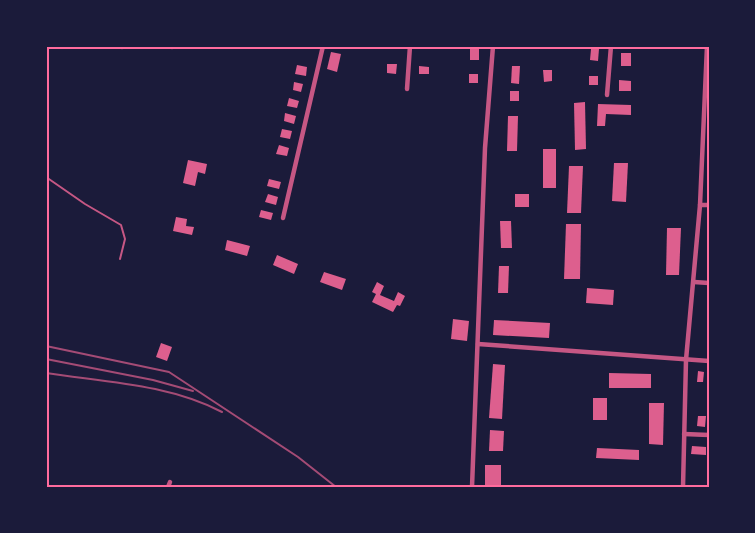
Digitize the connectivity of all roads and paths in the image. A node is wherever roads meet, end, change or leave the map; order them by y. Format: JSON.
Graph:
{"nodes":[{"id":1,"x":323,"y":46,"type":"edge"},
{"id":2,"x":410,"y":46,"type":"edge"},
{"id":3,"x":493,"y":46,"type":"edge"},
{"id":4,"x":611,"y":46,"type":"edge"},
{"id":5,"x":708,"y":50,"type":"edge"},
{"id":6,"x":407,"y":89,"type":"dead end"},
{"id":7,"x":607,"y":95,"type":"dead end"},
{"id":8,"x":702,"y":131,"type":"junction"},
{"id":9,"x":709,"y":131,"type":"edge"},
{"id":10,"x":46,"y":177,"type":"edge"},
{"id":11,"x":700,"y":205,"type":"junction"},
{"id":12,"x":709,"y":205,"type":"edge"},
{"id":13,"x":283,"y":218,"type":"dead end"},
{"id":14,"x":120,"y":259,"type":"dead end"},
{"id":15,"x":694,"y":282,"type":"junction"},
{"id":16,"x":709,"y":283,"type":"edge"},
{"id":17,"x":478,"y":344,"type":"junction"},
{"id":18,"x":686,"y":360,"type":"junction"},
{"id":19,"x":709,"y":361,"type":"edge"},
{"id":20,"x":684,"y":434,"type":"junction"},
{"id":21,"x":709,"y":435,"type":"edge"},
{"id":22,"x":472,"y":487,"type":"edge"},
{"id":23,"x":683,"y":487,"type":"edge"}],
"edges":[{"from":1,"to":13,"type":"street"},
{"from":2,"to":6,"type":"street"},
{"from":3,"to":17,"type":"street"},
{"from":4,"to":7,"type":"street"},
{"from":5,"to":8,"type":"street"},
{"from":8,"to":9,"type":"street"},
{"from":8,"to":11,"type":"street"},
{"from":10,"to":14,"type":"lane"},
{"from":11,"to":12,"type":"street"},
{"from":11,"to":15,"type":"street"},
{"from":15,"to":16,"type":"street"},
{"from":15,"to":18,"type":"street"},
{"from":17,"to":18,"type":"street"},
{"from":17,"to":22,"type":"street"},
{"from":18,"to":19,"type":"street"},
{"from":18,"to":20,"type":"street"},
{"from":20,"to":21,"type":"street"},
{"from":20,"to":23,"type":"street"}]}
